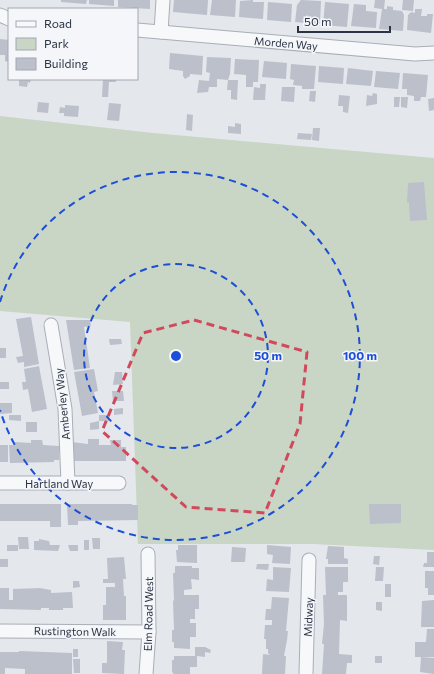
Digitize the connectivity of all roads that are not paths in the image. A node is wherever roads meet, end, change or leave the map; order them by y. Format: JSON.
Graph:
{"nodes":[{"id":1,"x":163,"y":0,"type":"edge"},
{"id":2,"x":138,"y":30,"type":"edge"},
{"id":3,"x":161,"y":32,"type":"junction"},
{"id":4,"x":434,"y":53,"type":"edge"},
{"id":5,"x":51,"y":325,"type":"dead end"},
{"id":6,"x":0,"y":483,"type":"edge"},
{"id":7,"x":68,"y":483,"type":"junction"},
{"id":8,"x":119,"y":483,"type":"dead end"},
{"id":9,"x":148,"y":554,"type":"dead end"},
{"id":10,"x":309,"y":560,"type":"dead end"},
{"id":11,"x":0,"y":631,"type":"edge"},
{"id":12,"x":150,"y":632,"type":"junction"},
{"id":13,"x":146,"y":674,"type":"edge"},
{"id":14,"x":306,"y":674,"type":"edge"}],
"edges":[{"from":1,"to":3,"type":"street"},
{"from":2,"to":3,"type":"street","name":"Morden Way"},
{"from":3,"to":4,"type":"street","name":"Morden Way"},
{"from":5,"to":7,"type":"street","name":"Amberley Way"},
{"from":6,"to":7,"type":"street","name":"Hartland Way"},
{"from":7,"to":8,"type":"street","name":"Hartland Way"},
{"from":9,"to":12,"type":"street","name":"Elm Road West"},
{"from":10,"to":14,"type":"street","name":"Midway"},
{"from":11,"to":12,"type":"street","name":"Rustington Walk"},
{"from":12,"to":13,"type":"street","name":"Elm Road West"}]}
